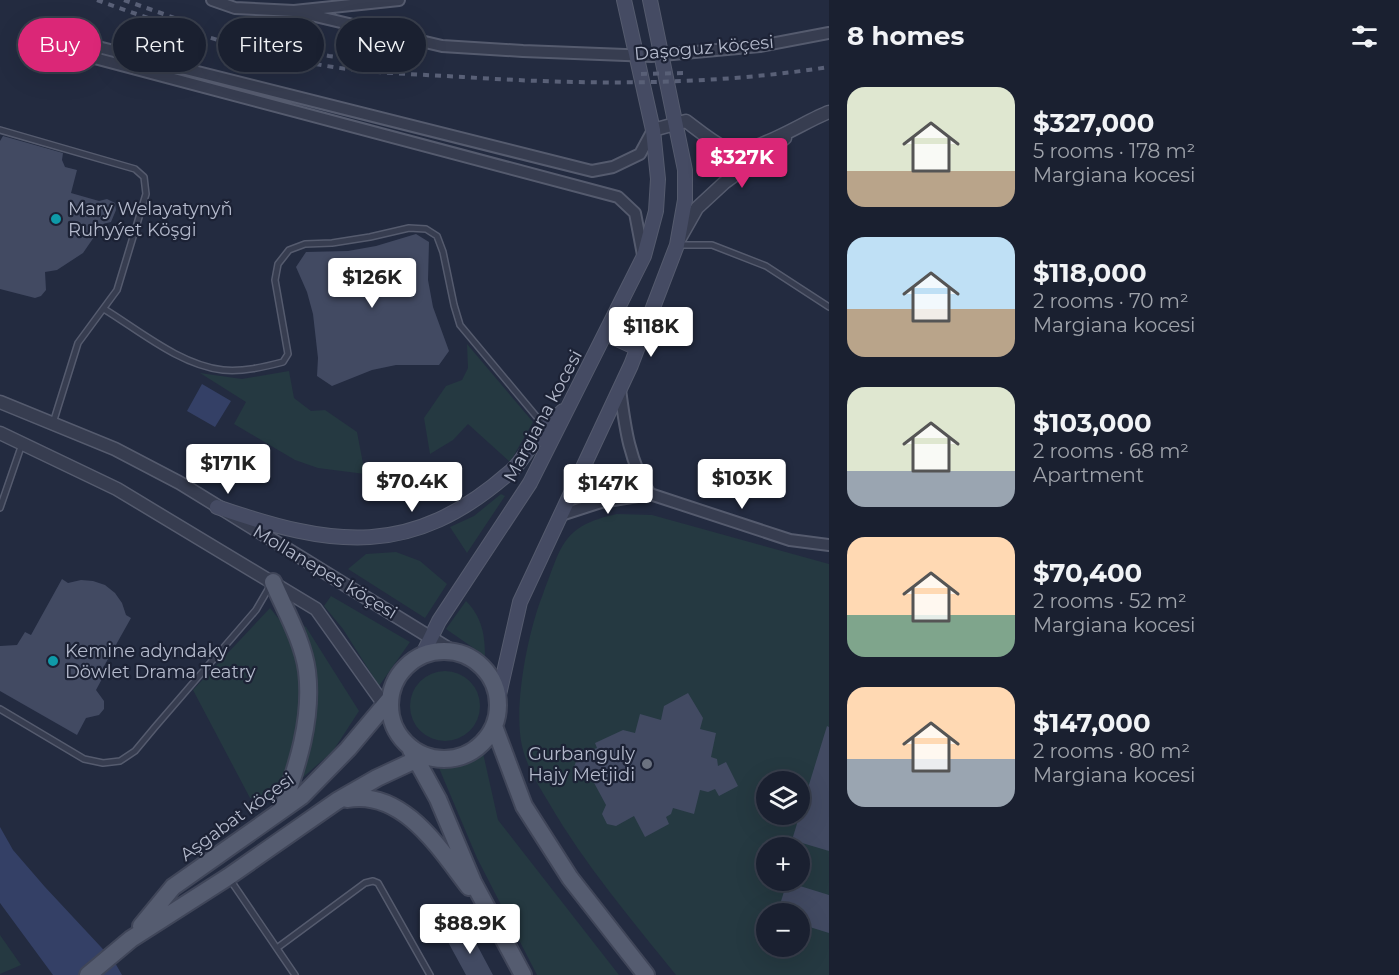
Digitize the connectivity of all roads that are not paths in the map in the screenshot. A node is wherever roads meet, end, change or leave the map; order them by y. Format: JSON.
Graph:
{"nodes":[{"id":1,"x":212,"y":0,"type":"edge"},
{"id":2,"x":399,"y":0,"type":"edge"},
{"id":3,"x":624,"y":0,"type":"edge"},
{"id":4,"x":650,"y":0,"type":"edge"},
{"id":5,"x":294,"y":11,"type":"junction"},
{"id":6,"x":829,"y":33,"type":"edge"},
{"id":7,"x":636,"y":55,"type":"junction"},
{"id":8,"x":662,"y":55,"type":"junction"},
{"id":9,"x":829,"y":112,"type":"edge"},
{"id":10,"x":383,"y":118,"type":"junction"},
{"id":11,"x":676,"y":124,"type":"junction"},
{"id":12,"x":798,"y":127,"type":"junction"},
{"id":13,"x":0,"y":129,"type":"edge"},
{"id":14,"x":653,"y":130,"type":"junction"},
{"id":15,"x":380,"y":133,"type":"junction"},
{"id":16,"x":677,"y":244,"type":"junction"},
{"id":17,"x":644,"y":256,"type":"junction"},
{"id":18,"x":829,"y":307,"type":"edge"},
{"id":19,"x":104,"y":309,"type":"junction"},
{"id":20,"x":606,"y":334,"type":"junction"},
{"id":21,"x":638,"y":348,"type":"junction"},
{"id":22,"x":620,"y":387,"type":"junction"},
{"id":23,"x":0,"y":402,"type":"edge"},
{"id":24,"x":53,"y":423,"type":"junction"},
{"id":25,"x":550,"y":431,"type":"junction"},
{"id":26,"x":0,"y":433,"type":"edge"},
{"id":27,"x":23,"y":442,"type":"junction"},
{"id":28,"x":650,"y":494,"type":"junction"},
{"id":29,"x":217,"y":507,"type":"junction"},
{"id":30,"x":0,"y":508,"type":"edge"},
{"id":31,"x":561,"y":515,"type":"junction"},
{"id":32,"x":829,"y":545,"type":"edge"},
{"id":33,"x":273,"y":582,"type":"junction"},
{"id":34,"x":432,"y":638,"type":"junction"},
{"id":35,"x":453,"y":652,"type":"junction"},
{"id":36,"x":422,"y":656,"type":"junction"},
{"id":37,"x":498,"y":699,"type":"junction"},
{"id":38,"x":388,"y":706,"type":"junction"},
{"id":39,"x":0,"y":709,"type":"edge"},
{"id":40,"x":494,"y":726,"type":"junction"},
{"id":41,"x":417,"y":754,"type":"junction"},
{"id":42,"x":337,"y":801,"type":"junction"},
{"id":43,"x":282,"y":810,"type":"junction"},
{"id":44,"x":228,"y":877,"type":"junction"},
{"id":45,"x":490,"y":915,"type":"junction"},
{"id":46,"x":131,"y":939,"type":"junction"},
{"id":47,"x":277,"y":948,"type":"junction"},
{"id":48,"x":88,"y":975,"type":"edge"},
{"id":49,"x":295,"y":975,"type":"edge"},
{"id":50,"x":430,"y":975,"type":"edge"},
{"id":51,"x":523,"y":975,"type":"edge"},
{"id":52,"x":646,"y":975,"type":"edge"}],
"edges":[{"from":1,"to":5,"type":"street"},
{"from":2,"to":5,"type":"street"},
{"from":3,"to":7,"type":"main road","name":"Margiana kocesi"},
{"from":4,"to":8,"type":"main road"},
{"from":5,"to":7,"type":"street","name":"Daşoguz köçesi"},
{"from":6,"to":8,"type":"street","name":"Daşoguz köçesi"},
{"from":7,"to":8,"type":"street","name":"Daşoguz köçesi"},
{"from":7,"to":14,"type":"main road","name":"Margiana kocesi"},
{"from":8,"to":11,"type":"main road"},
{"from":9,"to":12,"type":"street"},
{"from":10,"to":14,"type":"street"},
{"from":10,"to":15,"type":"street"},
{"from":10,"to":15,"type":"street"},
{"from":11,"to":12,"type":"street"},
{"from":11,"to":14,"type":"street"},
{"from":11,"to":16,"type":"main road"},
{"from":12,"to":16,"type":"street"},
{"from":13,"to":19,"type":"lane"},
{"from":14,"to":17,"type":"main road","name":"Margiana kocesi"},
{"from":15,"to":17,"type":"street"},
{"from":16,"to":18,"type":"lane"},
{"from":16,"to":21,"type":"main road"},
{"from":17,"to":20,"type":"main road","name":"Margiana kocesi"},
{"from":19,"to":24,"type":"lane"},
{"from":19,"to":25,"type":"lane"},
{"from":20,"to":21,"type":"main road"},
{"from":20,"to":25,"type":"main road","name":"Margiana kocesi"},
{"from":21,"to":22,"type":"main road"},
{"from":22,"to":28,"type":"street"},
{"from":22,"to":31,"type":"main road"},
{"from":23,"to":24,"type":"street","name":"Mollanepes köçesi"},
{"from":24,"to":29,"type":"street","name":"Mollanepes köçesi"},
{"from":25,"to":29,"type":"main road"},
{"from":25,"to":34,"type":"main road","name":"Margiana kocesi"},
{"from":26,"to":27,"type":"street","name":"Mollanepes köçesi"},
{"from":27,"to":30,"type":"lane"},
{"from":27,"to":33,"type":"street","name":"Mollanepes köçesi"},
{"from":28,"to":31,"type":"street"},
{"from":28,"to":32,"type":"street"},
{"from":29,"to":34,"type":"street","name":"Mollanepes köçesi"},
{"from":31,"to":37,"type":"main road"},
{"from":33,"to":38,"type":"street","name":"Mollanepes köçesi"},
{"from":33,"to":39,"type":"lane"},
{"from":33,"to":43,"type":"main road"},
{"from":34,"to":35,"type":"street","name":"Mollanepes köçesi"},
{"from":34,"to":36,"type":"main road","name":"Margiana kocesi"},
{"from":35,"to":36,"type":"main road"},
{"from":35,"to":37,"type":"main road"},
{"from":36,"to":38,"type":"main road"},
{"from":37,"to":40,"type":"main road"},
{"from":38,"to":41,"type":"main road"},
{"from":38,"to":43,"type":"main road","name":"Aşgabat köçesi"},
{"from":40,"to":41,"type":"main road"},
{"from":40,"to":52,"type":"main road"},
{"from":41,"to":42,"type":"main road","name":"Aşgabat köçesi"},
{"from":41,"to":45,"type":"main road"},
{"from":42,"to":44,"type":"main road","name":"Aşgabat köçesi"},
{"from":42,"to":45,"type":"main road"},
{"from":43,"to":46,"type":"main road","name":"Aşgabat köçesi"},
{"from":44,"to":46,"type":"main road","name":"Aşgabat köçesi"},
{"from":44,"to":47,"type":"lane"},
{"from":45,"to":51,"type":"main road"},
{"from":46,"to":48,"type":"main road","name":"Aşgabat köçesi"},
{"from":47,"to":49,"type":"lane"},
{"from":47,"to":50,"type":"lane"}]}
